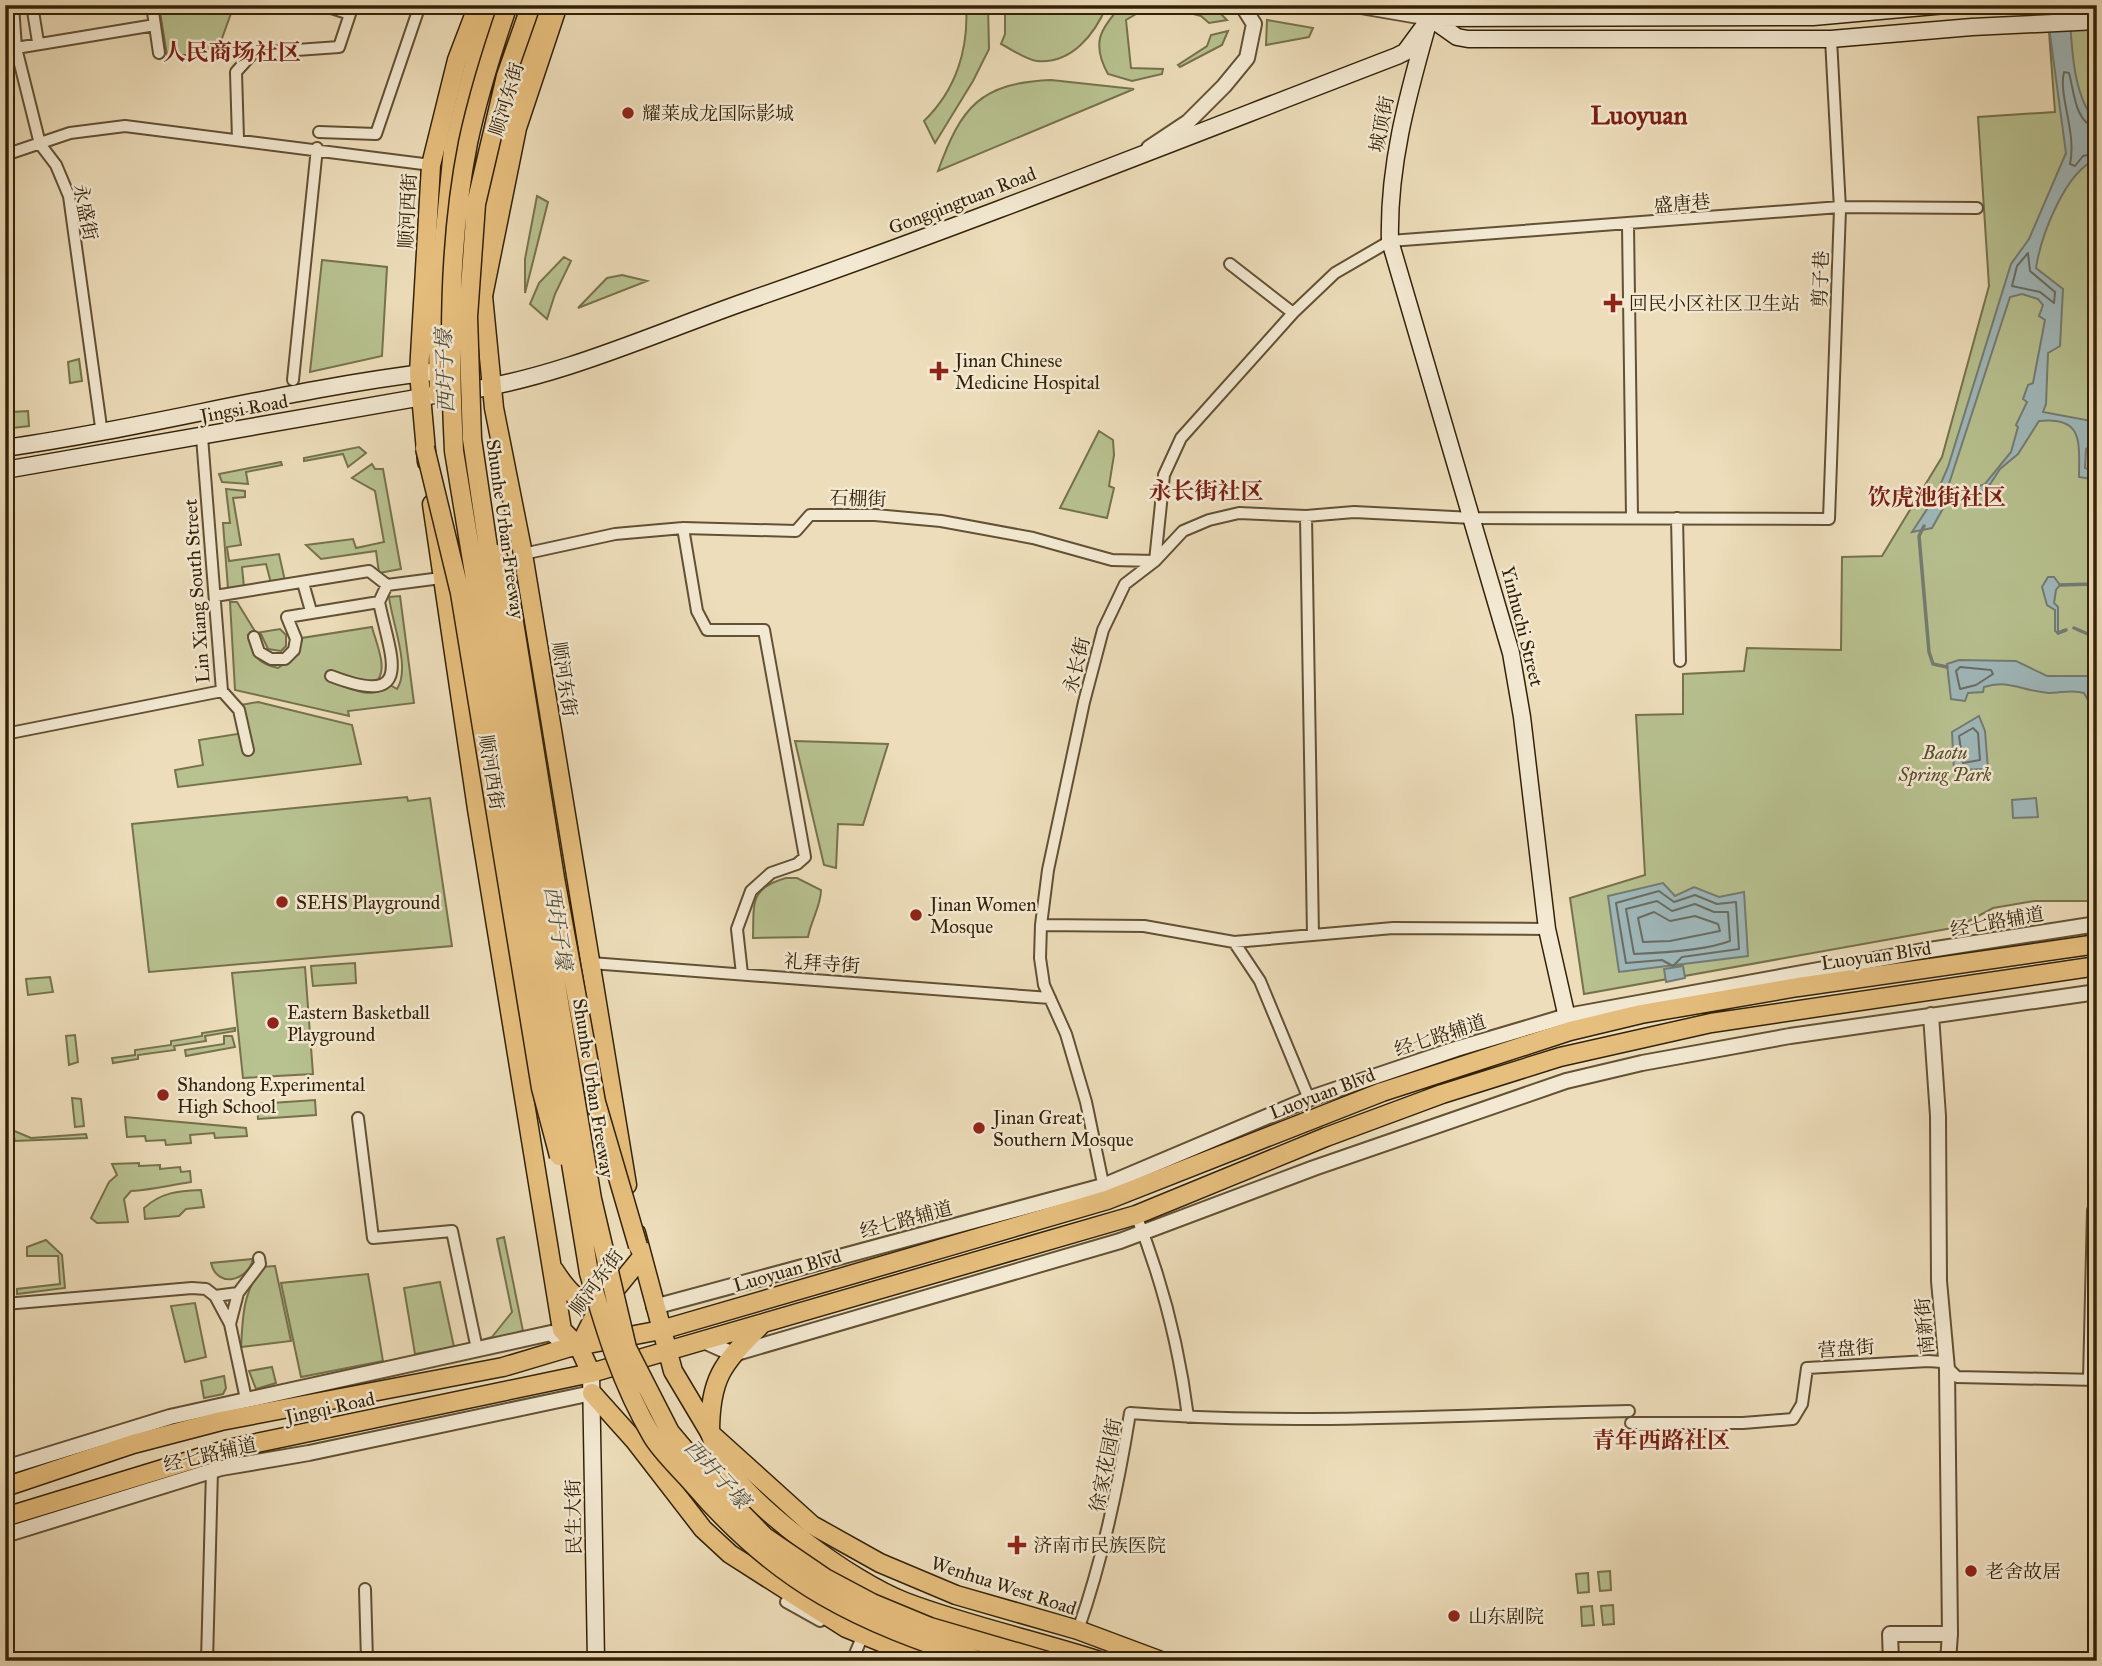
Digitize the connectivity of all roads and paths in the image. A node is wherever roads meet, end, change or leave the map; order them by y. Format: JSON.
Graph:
{"nodes":[{"id":1,"x":13,"y":5,"type":"edge"},
{"id":2,"x":32,"y":5,"type":"edge"},
{"id":3,"x":152,"y":5,"type":"edge"},
{"id":4,"x":322,"y":5,"type":"edge"},
{"id":5,"x":420,"y":5,"type":"edge"},
{"id":6,"x":478,"y":5,"type":"edge"},
{"id":7,"x":494,"y":5,"type":"edge"},
{"id":8,"x":508,"y":5,"type":"edge"},
{"id":9,"x":531,"y":5,"type":"edge"},
{"id":10,"x":542,"y":5,"type":"edge"},
{"id":11,"x":558,"y":5,"type":"edge"},
{"id":12,"x":1242,"y":5,"type":"edge"},
{"id":13,"x":1355,"y":5,"type":"edge"},
{"id":14,"x":1391,"y":5,"type":"edge"},
{"id":15,"x":1946,"y":5,"type":"edge"},
{"id":16,"x":1413,"y":8,"type":"edge"},
{"id":17,"x":351,"y":10,"type":"edge"},
{"id":18,"x":1571,"y":11,"type":"edge"},
{"id":19,"x":1698,"y":11,"type":"edge"},
{"id":20,"x":1432,"y":12,"type":"edge"},
{"id":21,"x":2094,"y":21,"type":"edge"},
{"id":22,"x":155,"y":25,"type":"junction"},
{"id":23,"x":1831,"y":40,"type":"junction"},
{"id":24,"x":38,"y":42,"type":"junction"},
{"id":25,"x":16,"y":48,"type":"junction"},
{"id":26,"x":159,"y":53,"type":"dead end"},
{"id":27,"x":318,"y":132,"type":"dead end"},
{"id":28,"x":237,"y":139,"type":"junction"},
{"id":29,"x":40,"y":144,"type":"junction"},
{"id":30,"x":317,"y":148,"type":"junction"},
{"id":31,"x":5,"y":155,"type":"edge"},
{"id":32,"x":1139,"y":155,"type":"junction"},
{"id":33,"x":431,"y":165,"type":"junction"},
{"id":34,"x":1840,"y":207,"type":"junction"},
{"id":35,"x":1977,"y":208,"type":"dead end"},
{"id":36,"x":1628,"y":225,"type":"junction"},
{"id":37,"x":1390,"y":241,"type":"junction"},
{"id":38,"x":1230,"y":264,"type":"dead end"},
{"id":39,"x":483,"y":296,"type":"junction"},
{"id":40,"x":438,"y":303,"type":"junction"},
{"id":41,"x":1293,"y":313,"type":"junction"},
{"id":42,"x":489,"y":365,"type":"junction"},
{"id":43,"x":452,"y":369,"type":"junction"},
{"id":44,"x":419,"y":373,"type":"junction"},
{"id":45,"x":293,"y":380,"type":"dead end"},
{"id":46,"x":482,"y":389,"type":"junction"},
{"id":47,"x":442,"y":394,"type":"junction"},
{"id":48,"x":419,"y":397,"type":"junction"},
{"id":49,"x":102,"y":434,"type":"junction"},
{"id":50,"x":202,"y":437,"type":"junction"},
{"id":51,"x":5,"y":448,"type":"edge"},
{"id":52,"x":425,"y":448,"type":"junction"},
{"id":53,"x":5,"y":470,"type":"edge"},
{"id":54,"x":480,"y":505,"type":"junction"},
{"id":55,"x":1306,"y":516,"type":"junction"},
{"id":56,"x":1632,"y":517,"type":"junction"},
{"id":57,"x":1676,"y":517,"type":"junction"},
{"id":58,"x":1473,"y":518,"type":"junction"},
{"id":59,"x":1829,"y":519,"type":"joint"},
{"id":60,"x":684,"y":528,"type":"junction"},
{"id":61,"x":523,"y":554,"type":"junction"},
{"id":62,"x":1155,"y":561,"type":"junction"},
{"id":63,"x":441,"y":578,"type":"junction"},
{"id":64,"x":303,"y":583,"type":"junction"},
{"id":65,"x":387,"y":585,"type":"junction"},
{"id":66,"x":215,"y":596,"type":"junction"},
{"id":67,"x":379,"y":602,"type":"junction"},
{"id":68,"x":311,"y":611,"type":"junction"},
{"id":69,"x":254,"y":637,"type":"dead end"},
{"id":70,"x":1680,"y":662,"type":"dead end"},
{"id":71,"x":331,"y":676,"type":"dead end"},
{"id":72,"x":222,"y":691,"type":"junction"},
{"id":73,"x":5,"y":734,"type":"edge"},
{"id":74,"x":248,"y":750,"type":"dead end"},
{"id":75,"x":563,"y":799,"type":"junction"},
{"id":76,"x":477,"y":812,"type":"junction"},
{"id":77,"x":1041,"y":925,"type":"junction"},
{"id":78,"x":2097,"y":925,"type":"edge"},
{"id":79,"x":1547,"y":929,"type":"junction"},
{"id":80,"x":1313,"y":935,"type":"junction"},
{"id":81,"x":1234,"y":942,"type":"junction"},
{"id":82,"x":2097,"y":944,"type":"edge"},
{"id":83,"x":591,"y":963,"type":"junction"},
{"id":84,"x":2097,"y":966,"type":"edge"},
{"id":85,"x":742,"y":974,"type":"junction"},
{"id":86,"x":2097,"y":992,"type":"edge"},
{"id":87,"x":1050,"y":998,"type":"junction"},
{"id":88,"x":1931,"y":1015,"type":"junction"},
{"id":89,"x":1569,"y":1024,"type":"junction"},
{"id":90,"x":1309,"y":1098,"type":"junction"},
{"id":91,"x":358,"y":1118,"type":"dead end"},
{"id":92,"x":1105,"y":1193,"type":"junction"},
{"id":93,"x":2093,"y":1210,"type":"dead end"},
{"id":94,"x":1140,"y":1224,"type":"junction"},
{"id":95,"x":640,"y":1252,"type":"junction"},
{"id":96,"x":259,"y":1258,"type":"dead end"},
{"id":97,"x":552,"y":1265,"type":"junction"},
{"id":98,"x":589,"y":1273,"type":"junction"},
{"id":99,"x":237,"y":1293,"type":"junction"},
{"id":100,"x":215,"y":1296,"type":"junction"},
{"id":101,"x":5,"y":1304,"type":"edge"},
{"id":102,"x":601,"y":1306,"type":"junction"},
{"id":103,"x":654,"y":1307,"type":"junction"},
{"id":104,"x":230,"y":1324,"type":"junction"},
{"id":105,"x":762,"y":1324,"type":"junction"},
{"id":106,"x":661,"y":1330,"type":"junction"},
{"id":107,"x":704,"y":1341,"type":"junction"},
{"id":108,"x":580,"y":1346,"type":"junction"},
{"id":109,"x":477,"y":1349,"type":"junction"},
{"id":110,"x":659,"y":1354,"type":"junction"},
{"id":111,"x":733,"y":1354,"type":"junction"},
{"id":112,"x":1947,"y":1369,"type":"junction"},
{"id":113,"x":597,"y":1371,"type":"junction"},
{"id":114,"x":2093,"y":1380,"type":"edge"},
{"id":115,"x":592,"y":1392,"type":"junction"},
{"id":116,"x":246,"y":1399,"type":"junction"},
{"id":117,"x":1629,"y":1411,"type":"dead end"},
{"id":118,"x":1188,"y":1418,"type":"junction"},
{"id":119,"x":1631,"y":1423,"type":"dead end"},
{"id":120,"x":710,"y":1433,"type":"junction"},
{"id":121,"x":5,"y":1468,"type":"edge"},
{"id":122,"x":212,"y":1471,"type":"junction"},
{"id":123,"x":5,"y":1487,"type":"edge"},
{"id":124,"x":5,"y":1517,"type":"edge"},
{"id":125,"x":5,"y":1535,"type":"edge"},
{"id":126,"x":365,"y":1589,"type":"dead end"},
{"id":127,"x":786,"y":1602,"type":"dead end"},
{"id":128,"x":1078,"y":1630,"type":"junction"},
{"id":129,"x":1950,"y":1634,"type":"junction"},
{"id":130,"x":860,"y":1642,"type":"junction"},
{"id":131,"x":1135,"y":1656,"type":"edge"},
{"id":132,"x":207,"y":1661,"type":"edge"},
{"id":133,"x":367,"y":1661,"type":"edge"},
{"id":134,"x":596,"y":1661,"type":"edge"},
{"id":135,"x":852,"y":1661,"type":"edge"},
{"id":136,"x":915,"y":1661,"type":"edge"},
{"id":137,"x":928,"y":1661,"type":"edge"},
{"id":138,"x":981,"y":1661,"type":"edge"},
{"id":139,"x":1047,"y":1661,"type":"edge"},
{"id":140,"x":1100,"y":1661,"type":"edge"},
{"id":141,"x":1161,"y":1661,"type":"edge"},
{"id":142,"x":1891,"y":1661,"type":"edge"},
{"id":143,"x":1948,"y":1661,"type":"edge"}],
"edges":[{"from":1,"to":25,"type":"street","name":"永盛街"},
{"from":2,"to":24,"type":"street"},
{"from":3,"to":22,"type":"street"},
{"from":4,"to":17,"type":"street"},
{"from":5,"to":27,"type":"street"},
{"from":6,"to":33,"type":"main road","name":"顺河西街"},
{"from":7,"to":40,"type":"main road"},
{"from":8,"to":98,"type":"main road","name":"Shunhe Urban Freeway","bridge":true},
{"from":9,"to":54,"type":"main road","name":"Shunhe Urban Freeway","bridge":true},
{"from":10,"to":39,"type":"main road"},
{"from":11,"to":39,"type":"main road","name":"顺河东街"},
{"from":12,"to":32,"type":"street"},
{"from":13,"to":20,"type":"street"},
{"from":14,"to":16,"type":"street"},
{"from":15,"to":19,"type":"main road"},
{"from":16,"to":20,"type":"street"},
{"from":17,"to":28,"type":"street"},
{"from":18,"to":19,"type":"main road"},
{"from":18,"to":20,"type":"main road"},
{"from":20,"to":23,"type":"main road"},
{"from":20,"to":32,"type":"main road","name":"Gongqingtuan Road"},
{"from":20,"to":37,"type":"main road","name":"城顶街"},
{"from":21,"to":23,"type":"main road"},
{"from":22,"to":24,"type":"street"},
{"from":22,"to":26,"type":"street"},
{"from":23,"to":34,"type":"street","name":"剪子巷"},
{"from":24,"to":25,"type":"street"},
{"from":25,"to":29,"type":"street","name":"永盛街"},
{"from":28,"to":29,"type":"street"},
{"from":28,"to":30,"type":"street"},
{"from":29,"to":31,"type":"street"},
{"from":29,"to":49,"type":"street","name":"永盛街"},
{"from":30,"to":33,"type":"street"},
{"from":30,"to":45,"type":"street"},
{"from":32,"to":46,"type":"main road","name":"Gongqingtuan Road"},
{"from":33,"to":40,"type":"main road","name":"顺河西街"},
{"from":33,"to":44,"type":"main road","name":"顺河西街"},
{"from":34,"to":35,"type":"street","name":"盛唐巷"},
{"from":34,"to":36,"type":"street","name":"盛唐巷"},
{"from":34,"to":59,"type":"street","name":"剪子巷"},
{"from":36,"to":37,"type":"street","name":"盛唐巷"},
{"from":36,"to":56,"type":"street"},
{"from":37,"to":41,"type":"street"},
{"from":37,"to":58,"type":"main road","name":"Yinhuchi Street"},
{"from":38,"to":41,"type":"street"},
{"from":39,"to":42,"type":"main road","name":"顺河东街"},
{"from":40,"to":43,"type":"main road","name":"顺河西街"},
{"from":41,"to":62,"type":"street"},
{"from":42,"to":43,"type":"main road","name":"Jingsi Road"},
{"from":42,"to":46,"type":"main road","name":"顺河东街"},
{"from":43,"to":44,"type":"main road","name":"Jingsi Road"},
{"from":43,"to":47,"type":"main road","name":"顺河西街"},
{"from":44,"to":48,"type":"main road","name":"顺河西街"},
{"from":44,"to":49,"type":"main road","name":"Jingsi Road"},
{"from":46,"to":47,"type":"main road","name":"Jingsi Road","bridge":true},
{"from":46,"to":61,"type":"main road","name":"顺河东街"},
{"from":47,"to":48,"type":"main road","name":"Jingsi Road"},
{"from":48,"to":50,"type":"main road","name":"Jingsi Road"},
{"from":48,"to":52,"type":"main road","name":"顺河西街"},
{"from":49,"to":51,"type":"main road","name":"Jingsi Road"},
{"from":50,"to":53,"type":"main road","name":"Jingsi Road"},
{"from":50,"to":66,"type":"street","name":"Lin Xiang South Street"},
{"from":52,"to":63,"type":"main road","name":"顺河西街"},
{"from":52,"to":98,"type":"main road","bridge":true},
{"from":54,"to":95,"type":"main road","bridge":true},
{"from":54,"to":139,"type":"main road","name":"Shunhe Urban Freeway","bridge":true},
{"from":55,"to":58,"type":"street","name":"永长街"},
{"from":55,"to":62,"type":"street","name":"永长街"},
{"from":55,"to":80,"type":"street"},
{"from":56,"to":57,"type":"street","name":"永长街"},
{"from":56,"to":58,"type":"street","name":"永长街"},
{"from":57,"to":59,"type":"street","name":"永长街"},
{"from":57,"to":70,"type":"street"},
{"from":58,"to":79,"type":"main road","name":"Yinhuchi Street"},
{"from":60,"to":61,"type":"street","name":"石棚街"},
{"from":60,"to":62,"type":"street","name":"石棚街"},
{"from":60,"to":85,"type":"street"},
{"from":61,"to":75,"type":"main road","name":"顺河东街"},
{"from":62,"to":77,"type":"street","name":"永长街"},
{"from":63,"to":65,"type":"street"},
{"from":63,"to":76,"type":"main road","name":"顺河西街"},
{"from":64,"to":65,"type":"street"},
{"from":64,"to":66,"type":"street"},
{"from":64,"to":68,"type":"street"},
{"from":65,"to":67,"type":"street"},
{"from":66,"to":72,"type":"street","name":"Lin Xiang South Street"},
{"from":67,"to":68,"type":"street"},
{"from":67,"to":71,"type":"street"},
{"from":68,"to":69,"type":"street"},
{"from":72,"to":73,"type":"street","name":"Lin Xiang South Street"},
{"from":72,"to":74,"type":"street"},
{"from":75,"to":76,"type":"main road","bridge":true},
{"from":75,"to":83,"type":"main road","name":"顺河东街"},
{"from":76,"to":97,"type":"main road","name":"顺河西街"},
{"from":77,"to":81,"type":"street"},
{"from":77,"to":87,"type":"street","name":"永长街"},
{"from":78,"to":89,"type":"street","name":"经七路辅道"},
{"from":79,"to":80,"type":"street"},
{"from":79,"to":89,"type":"main road","name":"Yinhuchi Street"},
{"from":80,"to":81,"type":"street"},
{"from":81,"to":90,"type":"street"},
{"from":82,"to":89,"type":"main road","name":"Luoyuan Blvd"},
{"from":83,"to":85,"type":"street","name":"礼拜寺街"},
{"from":83,"to":95,"type":"main road","name":"顺河东街"},
{"from":84,"to":94,"type":"main road"},
{"from":85,"to":87,"type":"street","name":"礼拜寺街"},
{"from":86,"to":88,"type":"street"},
{"from":87,"to":92,"type":"street","name":"永长街"},
{"from":88,"to":94,"type":"street"},
{"from":88,"to":112,"type":"street","name":"南新街"},
{"from":89,"to":90,"type":"street","name":"经七路辅道"},
{"from":89,"to":92,"type":"main road","name":"Luoyuan Blvd"},
{"from":90,"to":92,"type":"street","name":"经七路辅道"},
{"from":91,"to":109,"type":"street"},
{"from":92,"to":103,"type":"street","name":"经七路辅道"},
{"from":92,"to":106,"type":"main road","name":"Luoyuan Blvd"},
{"from":93,"to":114,"type":"street"},
{"from":94,"to":105,"type":"main road"},
{"from":94,"to":111,"type":"street"},
{"from":94,"to":118,"type":"street"},
{"from":95,"to":102,"type":"main road","name":"顺河东街","bridge":true},
{"from":95,"to":103,"type":"main road"},
{"from":96,"to":99,"type":"street"},
{"from":97,"to":102,"type":"main road"},
{"from":97,"to":108,"type":"main road","name":"顺河西街"},
{"from":98,"to":138,"type":"main road","name":"Shunhe Urban Freeway","bridge":true},
{"from":99,"to":100,"type":"street"},
{"from":99,"to":104,"type":"street"},
{"from":100,"to":101,"type":"street"},
{"from":100,"to":104,"type":"street"},
{"from":102,"to":108,"type":"main road","name":"顺河东街"},
{"from":103,"to":106,"type":"main road"},
{"from":104,"to":116,"type":"street"},
{"from":105,"to":107,"type":"main road"},
{"from":105,"to":111,"type":"main road"},
{"from":106,"to":108,"type":"main road","name":"Luoyuan Blvd","bridge":true},
{"from":106,"to":110,"type":"main road"},
{"from":107,"to":110,"type":"main road"},
{"from":107,"to":111,"type":"street"},
{"from":108,"to":109,"type":"street"},
{"from":108,"to":113,"type":"main road","name":"顺河西街"},
{"from":108,"to":123,"type":"main road","name":"Jingqi Road"},
{"from":109,"to":116,"type":"street"},
{"from":110,"to":113,"type":"main road","name":"Jingqi Road","bridge":true},
{"from":110,"to":120,"type":"main road"},
{"from":111,"to":120,"type":"main road"},
{"from":112,"to":114,"type":"street","name":"营盘街"},
{"from":112,"to":119,"type":"street","name":"营盘街"},
{"from":112,"to":129,"type":"street","name":"南新街"},
{"from":113,"to":115,"type":"main road","name":"民生大街"},
{"from":113,"to":124,"type":"main road","name":"Jingqi Road"},
{"from":115,"to":122,"type":"street","name":"经七路辅道"},
{"from":115,"to":134,"type":"main road","name":"民生大街"},
{"from":115,"to":137,"type":"main road"},
{"from":116,"to":121,"type":"street"},
{"from":117,"to":118,"type":"street","name":"徐家花园街"},
{"from":118,"to":128,"type":"street","name":"徐家花园街"},
{"from":120,"to":128,"type":"main road","name":"Wenhua West Road"},
{"from":120,"to":140,"type":"main road"},
{"from":122,"to":125,"type":"street","name":"经七路辅道"},
{"from":122,"to":132,"type":"street"},
{"from":126,"to":133,"type":"street"},
{"from":127,"to":130,"type":"street"},
{"from":128,"to":131,"type":"main road","name":"Wenhua West Road"},
{"from":129,"to":142,"type":"street"},
{"from":129,"to":143,"type":"street","name":"南新街"},
{"from":130,"to":135,"type":"street"},
{"from":130,"to":136,"type":"street"},
{"from":131,"to":141,"type":"main road","name":"Wenhua West Road"}]}
